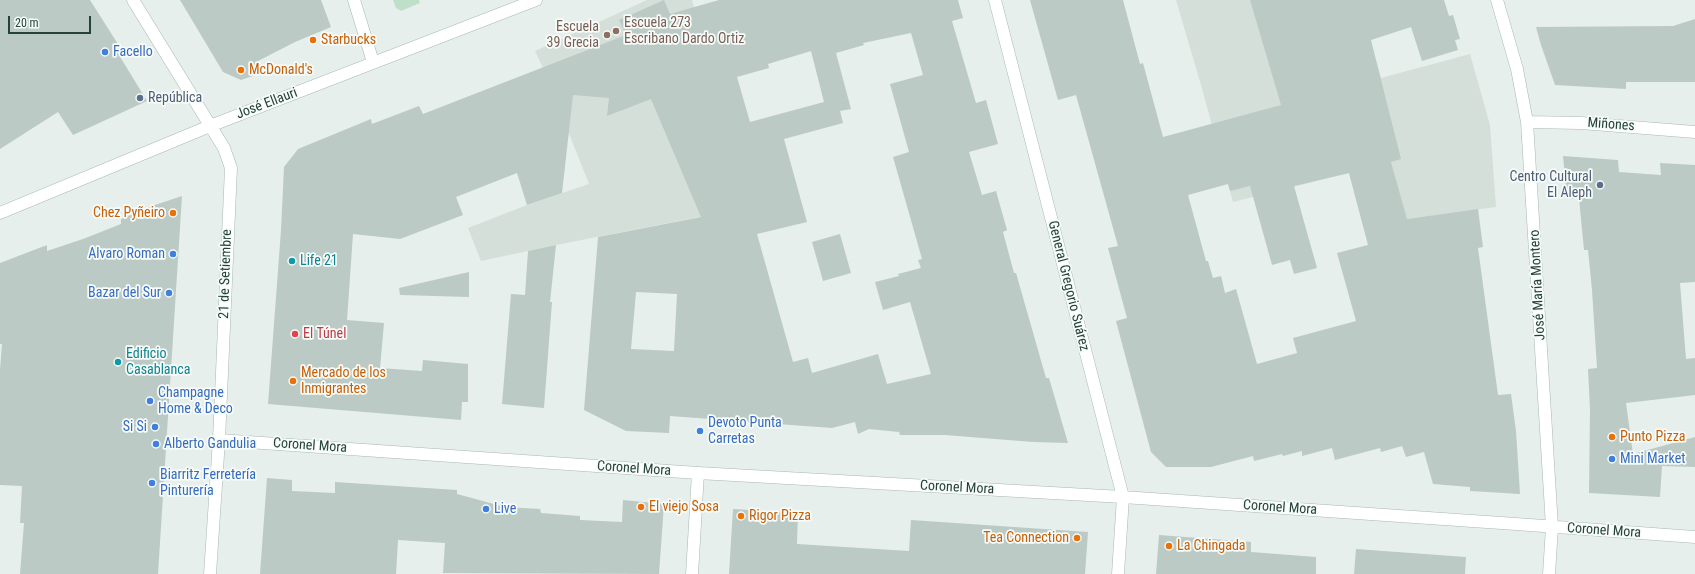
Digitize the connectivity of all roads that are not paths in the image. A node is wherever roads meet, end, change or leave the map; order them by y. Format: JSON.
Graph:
{"nodes":[{"id":1,"x":133,"y":0,"type":"edge"},
{"id":2,"x":354,"y":0,"type":"edge"},
{"id":3,"x":536,"y":0,"type":"edge"},
{"id":4,"x":995,"y":0,"type":"edge"},
{"id":5,"x":1497,"y":0,"type":"edge"},
{"id":6,"x":522,"y":3,"type":"edge"},
{"id":7,"x":373,"y":62,"type":"junction"},
{"id":8,"x":1527,"y":122,"type":"junction"},
{"id":9,"x":210,"y":126,"type":"junction"},
{"id":10,"x":1695,"y":132,"type":"edge"},
{"id":11,"x":0,"y":213,"type":"edge"},
{"id":12,"x":219,"y":440,"type":"junction"},
{"id":13,"x":698,"y":473,"type":"junction"},
{"id":14,"x":1123,"y":497,"type":"junction"},
{"id":15,"x":1552,"y":527,"type":"junction"},
{"id":16,"x":1695,"y":537,"type":"edge"},
{"id":17,"x":210,"y":574,"type":"edge"},
{"id":18,"x":692,"y":574,"type":"edge"},
{"id":19,"x":1118,"y":574,"type":"edge"},
{"id":20,"x":1549,"y":574,"type":"edge"}],
"edges":[{"from":1,"to":9,"type":"street","name":"21 de Setiembre"},
{"from":2,"to":7,"type":"street"},
{"from":3,"to":6,"type":"street","name":"José Ellauri"},
{"from":4,"to":14,"type":"street","name":"General Gregorio Suárez"},
{"from":5,"to":8,"type":"street","name":"José María Montero"},
{"from":6,"to":7,"type":"street","name":"José Ellauri"},
{"from":7,"to":9,"type":"street","name":"José Ellauri"},
{"from":8,"to":10,"type":"street","name":"Miñones"},
{"from":8,"to":15,"type":"street","name":"José María Montero"},
{"from":9,"to":11,"type":"street","name":"José Ellauri"},
{"from":9,"to":12,"type":"street","name":"21 de Setiembre"},
{"from":12,"to":13,"type":"street","name":"Coronel Mora"},
{"from":12,"to":17,"type":"street","name":"21 de Setiembre"},
{"from":13,"to":14,"type":"street","name":"Coronel Mora"},
{"from":13,"to":18,"type":"street"},
{"from":14,"to":15,"type":"street","name":"Coronel Mora"},
{"from":14,"to":19,"type":"street","name":"General Gregorio Suárez"},
{"from":15,"to":16,"type":"street","name":"Coronel Mora"},
{"from":15,"to":20,"type":"street","name":"José María Montero"}]}
